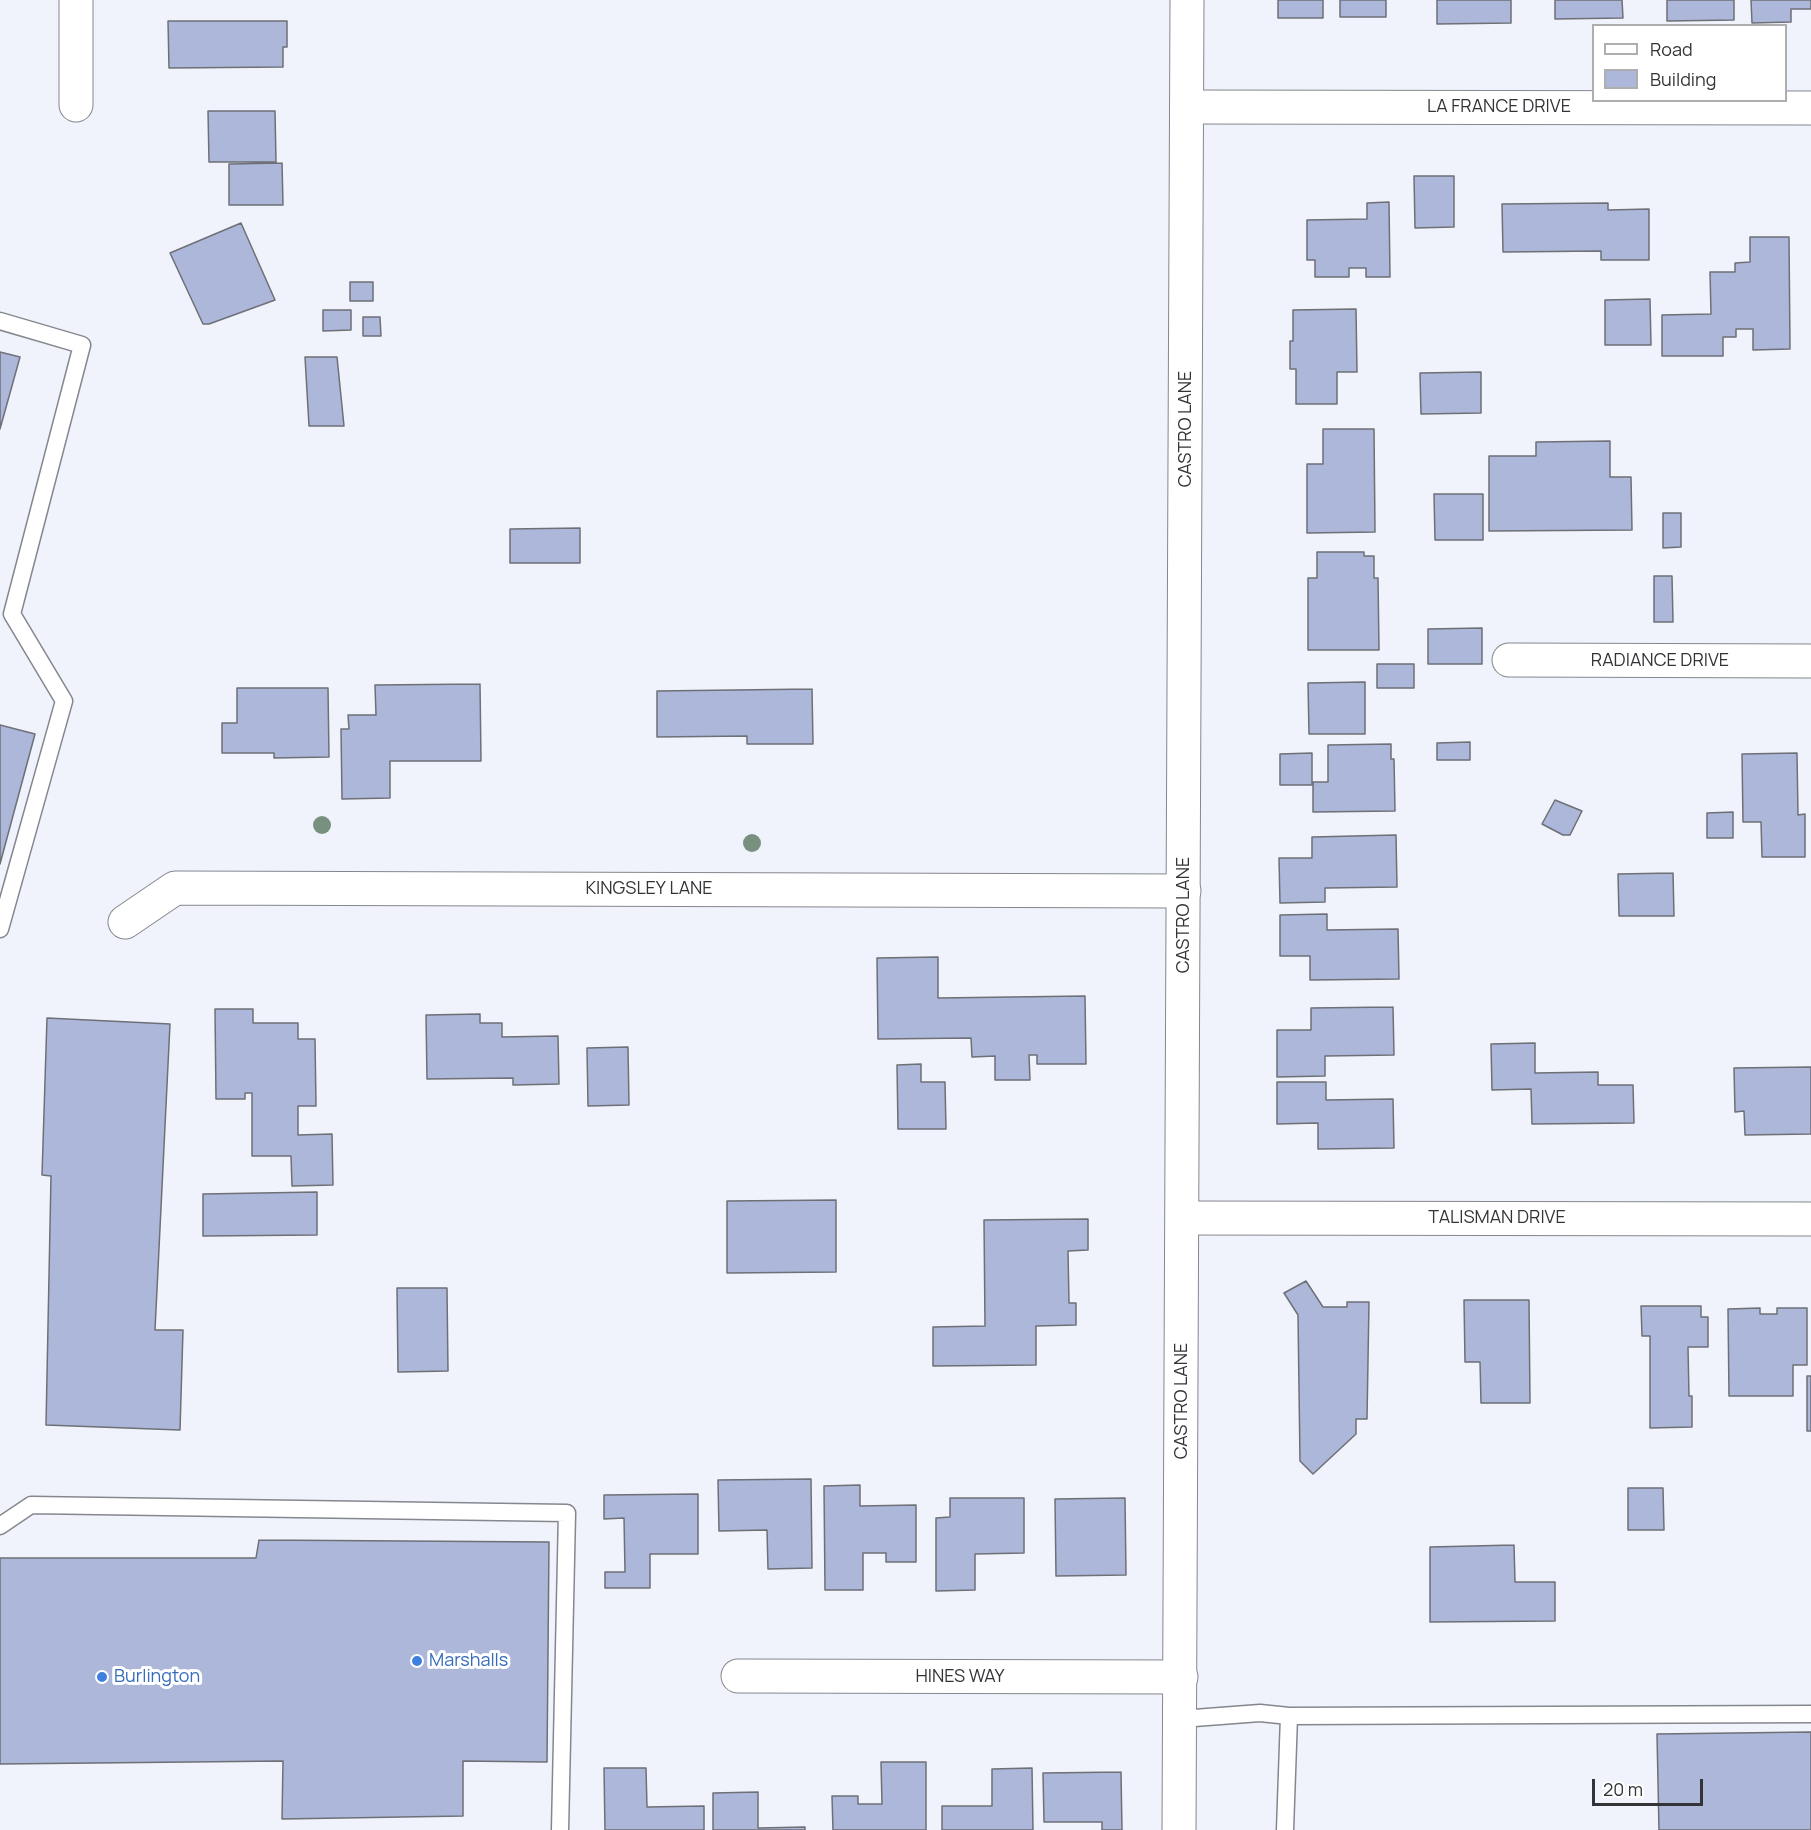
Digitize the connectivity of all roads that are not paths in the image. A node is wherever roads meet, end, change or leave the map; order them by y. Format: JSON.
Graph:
{"nodes":[{"id":1,"x":76,"y":0,"type":"edge"},
{"id":2,"x":1187,"y":0,"type":"edge"},
{"id":3,"x":76,"y":105,"type":"dead end"},
{"id":4,"x":1187,"y":106,"type":"junction"},
{"id":5,"x":1811,"y":108,"type":"edge"},
{"id":6,"x":0,"y":321,"type":"edge"},
{"id":7,"x":1509,"y":660,"type":"dead end"},
{"id":8,"x":1811,"y":661,"type":"edge"},
{"id":9,"x":1184,"y":891,"type":"junction"},
{"id":10,"x":126,"y":922,"type":"dead end"},
{"id":11,"x":0,"y":929,"type":"edge"},
{"id":12,"x":1183,"y":1218,"type":"junction"},
{"id":13,"x":1811,"y":1219,"type":"edge"},
{"id":14,"x":0,"y":1526,"type":"edge"},
{"id":15,"x":738,"y":1676,"type":"dead end"},
{"id":16,"x":1181,"y":1677,"type":"junction"},
{"id":17,"x":1811,"y":1714,"type":"edge"},
{"id":18,"x":1289,"y":1716,"type":"junction"},
{"id":19,"x":1181,"y":1719,"type":"junction"},
{"id":20,"x":561,"y":1830,"type":"edge"},
{"id":21,"x":1179,"y":1830,"type":"edge"},
{"id":22,"x":1285,"y":1830,"type":"edge"}],
"edges":[{"from":1,"to":3,"type":"street"},
{"from":2,"to":4,"type":"street","name":"CASTRO LANE"},
{"from":4,"to":5,"type":"street","name":"LA FRANCE DRIVE"},
{"from":4,"to":9,"type":"street","name":"CASTRO LANE"},
{"from":6,"to":11,"type":"lane"},
{"from":7,"to":8,"type":"street","name":"RADIANCE DRIVE"},
{"from":9,"to":10,"type":"street","name":"KINGSLEY LANE"},
{"from":9,"to":12,"type":"street","name":"CASTRO LANE"},
{"from":12,"to":13,"type":"street","name":"TALISMAN DRIVE"},
{"from":12,"to":16,"type":"street","name":"CASTRO LANE"},
{"from":14,"to":20,"type":"lane"},
{"from":15,"to":16,"type":"street","name":"HINES WAY"},
{"from":16,"to":19,"type":"street","name":"CASTRO LANE"},
{"from":17,"to":18,"type":"lane"},
{"from":18,"to":19,"type":"lane"},
{"from":18,"to":22,"type":"lane"},
{"from":19,"to":21,"type":"street","name":"CASTRO LANE"}]}
